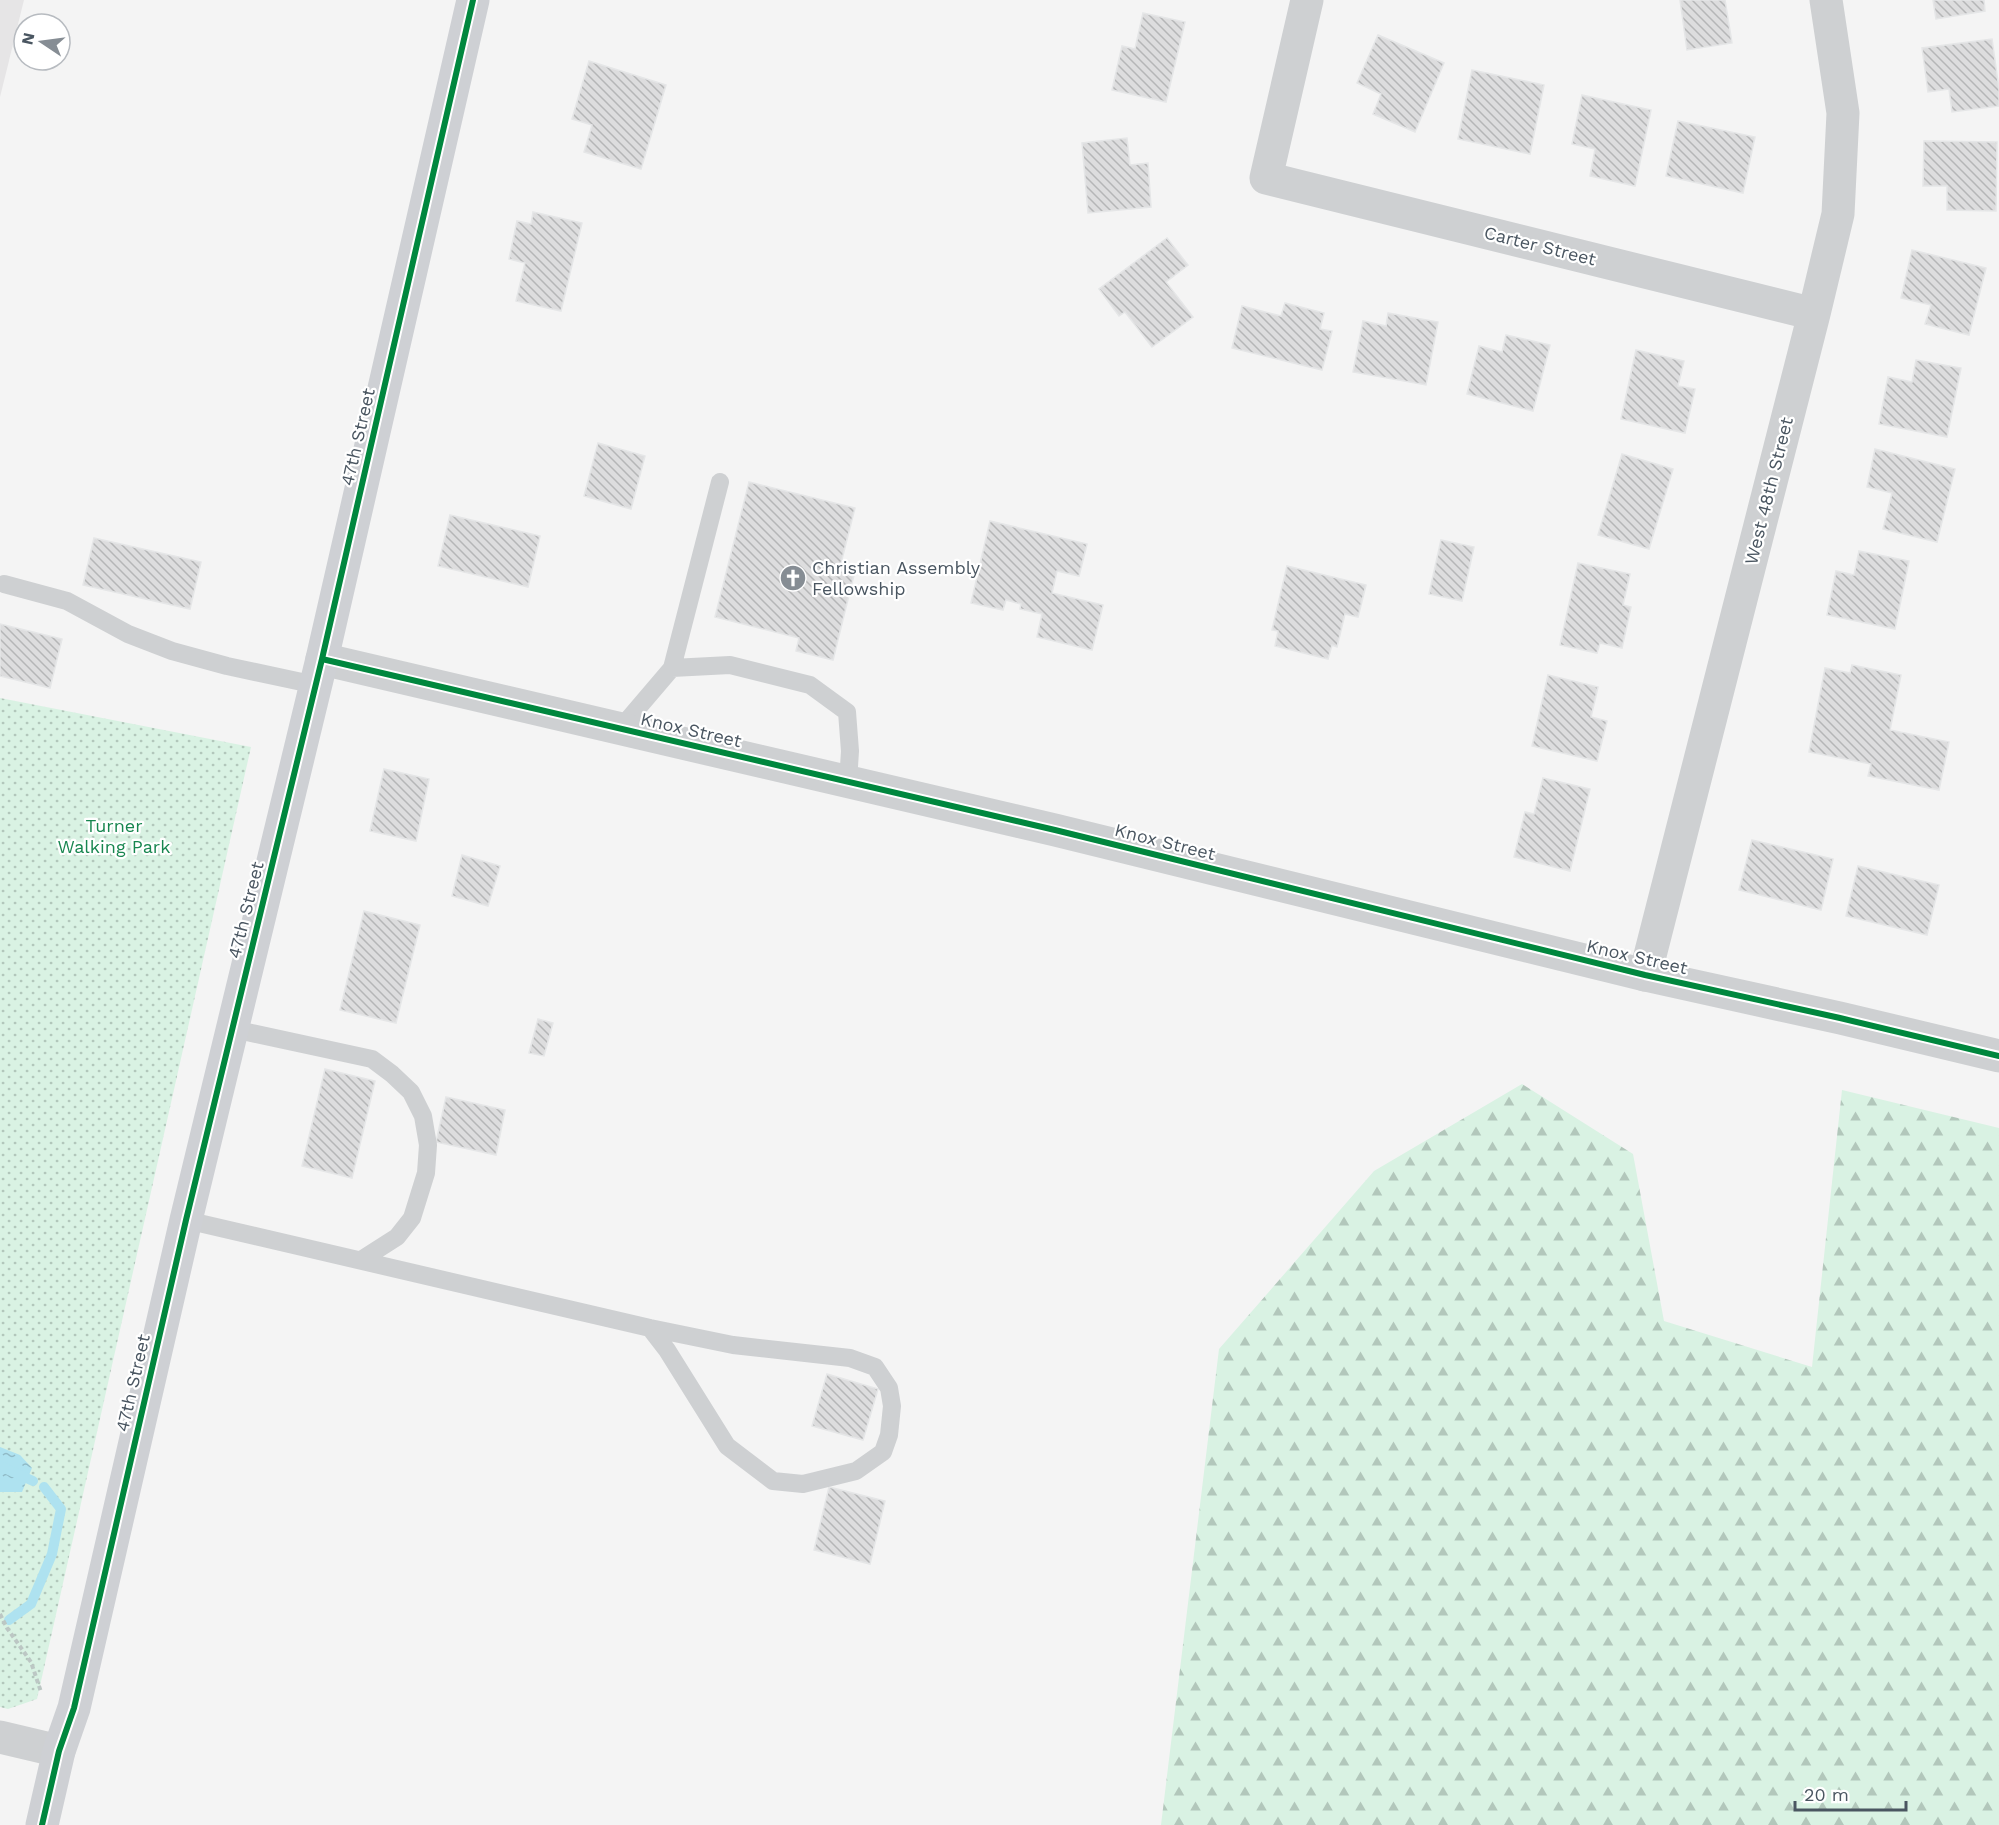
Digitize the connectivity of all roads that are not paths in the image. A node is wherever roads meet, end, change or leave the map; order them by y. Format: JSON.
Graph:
{"nodes":[{"id":1,"x":473,"y":0,"type":"edge"},
{"id":2,"x":1307,"y":0,"type":"edge"},
{"id":3,"x":1826,"y":0,"type":"edge"},
{"id":4,"x":1814,"y":314,"type":"junction"},
{"id":5,"x":720,"y":482,"type":"dead end"},
{"id":6,"x":4,"y":584,"type":"dead end"},
{"id":7,"x":672,"y":668,"type":"junction"},
{"id":8,"x":319,"y":672,"type":"junction"},
{"id":9,"x":620,"y":729,"type":"junction"},
{"id":10,"x":848,"y":782,"type":"junction"},
{"id":11,"x":1646,"y":975,"type":"junction"},
{"id":12,"x":233,"y":1029,"type":"junction"},
{"id":13,"x":1999,"y":1056,"type":"edge"},
{"id":14,"x":186,"y":1220,"type":"junction"},
{"id":15,"x":361,"y":1260,"type":"junction"},
{"id":16,"x":650,"y":1328,"type":"junction"},
{"id":17,"x":0,"y":1737,"type":"edge"},
{"id":18,"x":59,"y":1751,"type":"junction"},
{"id":19,"x":42,"y":1825,"type":"edge"}],
"edges":[{"from":1,"to":8,"type":"main road","name":"47th Street"},
{"from":2,"to":4,"type":"street","name":"Carter Street"},
{"from":3,"to":4,"type":"street","name":"West 48th Street"},
{"from":4,"to":11,"type":"street","name":"West 48th Street"},
{"from":5,"to":7,"type":"lane"},
{"from":6,"to":8,"type":"lane"},
{"from":7,"to":9,"type":"lane"},
{"from":7,"to":10,"type":"lane"},
{"from":8,"to":9,"type":"street","name":"Knox Street"},
{"from":8,"to":12,"type":"main road","name":"47th Street"},
{"from":9,"to":10,"type":"street","name":"Knox Street"},
{"from":10,"to":11,"type":"street","name":"Knox Street"},
{"from":11,"to":13,"type":"street","name":"Knox Street"},
{"from":12,"to":14,"type":"main road","name":"47th Street"},
{"from":12,"to":15,"type":"lane"},
{"from":14,"to":15,"type":"lane"},
{"from":14,"to":18,"type":"main road","name":"47th Street"},
{"from":15,"to":16,"type":"lane"},
{"from":16,"to":16,"type":"lane"},
{"from":17,"to":18,"type":"street"},
{"from":18,"to":19,"type":"main road","name":"47th Street"}]}
